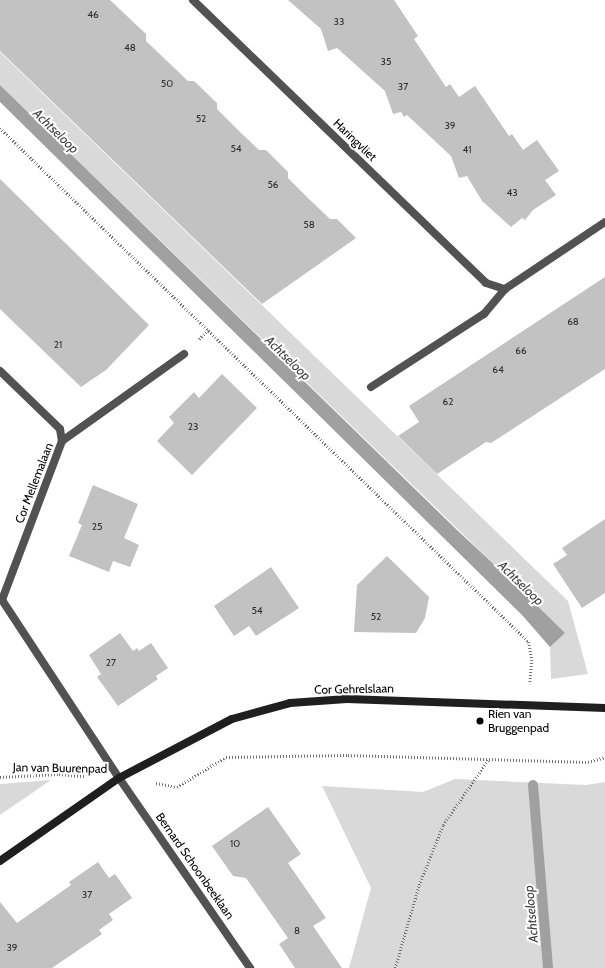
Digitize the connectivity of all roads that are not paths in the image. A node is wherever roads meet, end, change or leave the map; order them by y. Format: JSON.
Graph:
{"nodes":[{"id":1,"x":194,"y":0,"type":"edge"},
{"id":2,"x":605,"y":222,"type":"edge"},
{"id":3,"x":505,"y":289,"type":"junction"},
{"id":4,"x":184,"y":354,"type":"dead end"},
{"id":5,"x":0,"y":371,"type":"edge"},
{"id":6,"x":371,"y":387,"type":"dead end"},
{"id":7,"x":62,"y":441,"type":"junction"},
{"id":8,"x":1,"y":600,"type":"edge"},
{"id":9,"x":605,"y":708,"type":"edge"},
{"id":10,"x":119,"y":778,"type":"junction"},
{"id":11,"x":0,"y":860,"type":"edge"},
{"id":12,"x":250,"y":968,"type":"edge"}],
"edges":[{"from":1,"to":3,"type":"street","name":"Haringvliet"},
{"from":2,"to":3,"type":"street"},
{"from":3,"to":6,"type":"street"},
{"from":4,"to":7,"type":"street"},
{"from":5,"to":7,"type":"street","name":"Cor Mellemalaan"},
{"from":7,"to":8,"type":"street","name":"Cor Mellemalaan"},
{"from":8,"to":10,"type":"street","name":"Cor Mellemalaan"},
{"from":9,"to":10,"type":"street","name":"Cor Gehrelslaan"},
{"from":10,"to":11,"type":"street","name":"Cor Gehrelslaan"},
{"from":10,"to":12,"type":"street","name":"Bernard Schoonbeeklaan"}]}
